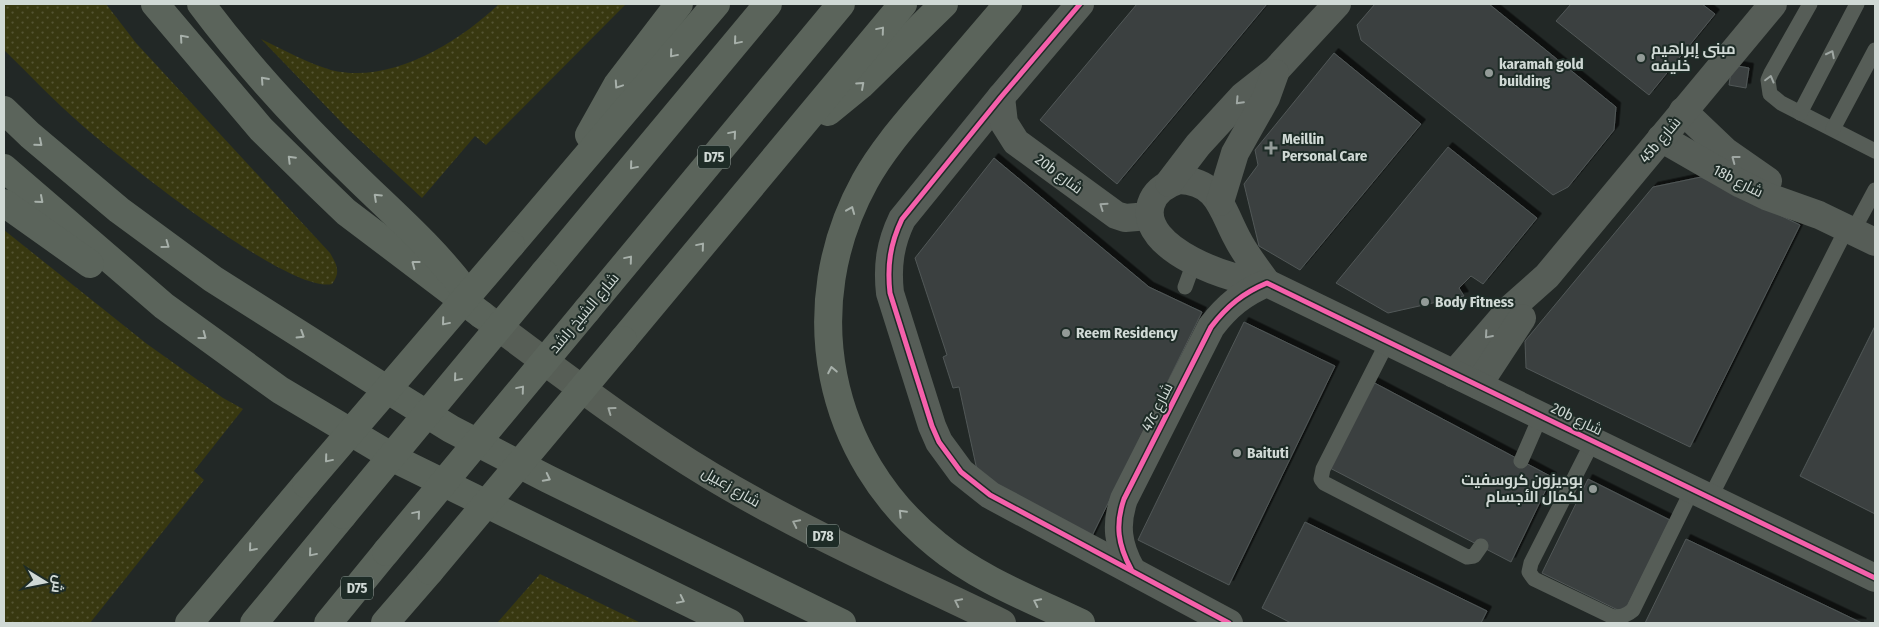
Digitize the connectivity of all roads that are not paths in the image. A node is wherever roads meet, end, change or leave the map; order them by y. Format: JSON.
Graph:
{"nodes":[{"id":1,"x":155,"y":4,"type":"edge"},
{"id":2,"x":201,"y":4,"type":"edge"},
{"id":3,"x":679,"y":4,"type":"edge"},
{"id":4,"x":716,"y":4,"type":"edge"},
{"id":5,"x":768,"y":4,"type":"edge"},
{"id":6,"x":841,"y":4,"type":"edge"},
{"id":7,"x":903,"y":4,"type":"edge"},
{"id":8,"x":944,"y":4,"type":"edge"},
{"id":9,"x":1008,"y":4,"type":"edge"},
{"id":10,"x":1080,"y":4,"type":"edge"},
{"id":11,"x":1337,"y":4,"type":"edge"},
{"id":12,"x":1773,"y":4,"type":"edge"},
{"id":13,"x":1810,"y":4,"type":"edge"},
{"id":14,"x":1857,"y":4,"type":"edge"},
{"id":15,"x":1875,"y":50,"type":"edge"},
{"id":16,"x":1276,"y":70,"type":"junction"},
{"id":17,"x":1001,"y":97,"type":"junction"},
{"id":18,"x":4,"y":110,"type":"edge"},
{"id":19,"x":1683,"y":111,"type":"junction"},
{"id":20,"x":1800,"y":112,"type":"junction"},
{"id":21,"x":1833,"y":129,"type":"junction"},
{"id":22,"x":794,"y":135,"type":"junction"},
{"id":23,"x":1661,"y":138,"type":"junction"},
{"id":24,"x":1874,"y":146,"type":"edge"},
{"id":25,"x":4,"y":168,"type":"edge"},
{"id":26,"x":573,"y":171,"type":"junction"},
{"id":27,"x":1169,"y":183,"type":"junction"},
{"id":28,"x":1875,"y":190,"type":"edge"},
{"id":29,"x":1220,"y":202,"type":"junction"},
{"id":30,"x":4,"y":203,"type":"edge"},
{"id":31,"x":1819,"y":215,"type":"junction"},
{"id":32,"x":1149,"y":216,"type":"junction"},
{"id":33,"x":1858,"y":234,"type":"edge"},
{"id":34,"x":1194,"y":262,"type":"junction"},
{"id":35,"x":1267,"y":283,"type":"junction"},
{"id":36,"x":1185,"y":287,"type":"dead end"},
{"id":37,"x":164,"y":306,"type":"junction"},
{"id":38,"x":482,"y":315,"type":"junction"},
{"id":39,"x":1388,"y":341,"type":"junction"},
{"id":40,"x":1466,"y":379,"type":"junction"},
{"id":41,"x":1541,"y":415,"type":"junction"},
{"id":42,"x":1593,"y":441,"type":"junction"},
{"id":43,"x":1521,"y":461,"type":"dead end"},
{"id":44,"x":464,"y":494,"type":"junction"},
{"id":45,"x":1701,"y":494,"type":"junction"},
{"id":46,"x":1481,"y":546,"type":"dead end"},
{"id":47,"x":1131,"y":569,"type":"junction"},
{"id":48,"x":232,"y":572,"type":"junction"},
{"id":49,"x":1875,"y":578,"type":"edge"},
{"id":50,"x":389,"y":620,"type":"edge"},
{"id":51,"x":168,"y":623,"type":"edge"},
{"id":52,"x":189,"y":623,"type":"edge"},
{"id":53,"x":254,"y":623,"type":"edge"},
{"id":54,"x":328,"y":623,"type":"edge"},
{"id":55,"x":688,"y":623,"type":"edge"},
{"id":56,"x":730,"y":623,"type":"edge"},
{"id":57,"x":842,"y":623,"type":"edge"},
{"id":58,"x":1002,"y":623,"type":"edge"},
{"id":59,"x":1081,"y":623,"type":"edge"},
{"id":60,"x":1229,"y":623,"type":"edge"}],
"edges":[{"from":38,"to":1,"type":"highway","one_way":true},
{"from":38,"to":2,"type":"highway","one_way":true},
{"from":3,"to":26,"type":"highway","one_way":true},
{"from":4,"to":26,"type":"highway","one_way":true},
{"from":5,"to":53,"type":"highway","one_way":true,"bridge":true},
{"from":54,"to":6,"type":"highway","name":"شارع الشيخ راشد","number":"D75","one_way":true,"bridge":true},
{"from":22,"to":7,"type":"highway","one_way":true},
{"from":22,"to":8,"type":"highway","one_way":true},
{"from":59,"to":9,"type":"highway","one_way":true},
{"from":10,"to":17,"type":"street"},
{"from":11,"to":16,"type":"street"},
{"from":12,"to":19,"type":"street","name":"45b شارع"},
{"from":20,"to":13,"type":"lane","one_way":true},
{"from":20,"to":14,"type":"lane","one_way":true},
{"from":15,"to":21,"type":"lane"},
{"from":16,"to":27,"type":"street","one_way":true},
{"from":16,"to":29,"type":"street"},
{"from":32,"to":17,"type":"street","name":"20b شارع","one_way":true},
{"from":17,"to":47,"type":"street"},
{"from":18,"to":57,"type":"highway","one_way":true},
{"from":19,"to":23,"type":"street","name":"45b شارع"},
{"from":31,"to":19,"type":"street","name":"18b شارع","one_way":true},
{"from":20,"to":21,"type":"lane"},
{"from":21,"to":24,"type":"lane"},
{"from":50,"to":22,"type":"highway","one_way":true,"bridge":true},
{"from":23,"to":31,"type":"street","name":"18b شارع"},
{"from":23,"to":40,"type":"street","name":"45b شارع"},
{"from":25,"to":37,"type":"highway","one_way":true},
{"from":26,"to":48,"type":"highway","one_way":true,"bridge":true},
{"from":27,"to":29,"type":"street"},
{"from":27,"to":32,"type":"street"},
{"from":28,"to":33,"type":"lane"},
{"from":29,"to":35,"type":"street"},
{"from":30,"to":37,"type":"highway"},
{"from":31,"to":33,"type":"street","name":"18b شارع"},
{"from":32,"to":34,"type":"street"},
{"from":33,"to":45,"type":"lane"},
{"from":34,"to":35,"type":"street"},
{"from":34,"to":36,"type":"lane"},
{"from":35,"to":39,"type":"street","name":"20b شارع"},
{"from":35,"to":47,"type":"street","name":"47c شارع"},
{"from":37,"to":44,"type":"highway","one_way":true},
{"from":58,"to":38,"type":"main road","name":"شارع زعبيل","number":"D78","one_way":true},
{"from":39,"to":40,"type":"street","name":"20b شارع"},
{"from":39,"to":46,"type":"lane"},
{"from":40,"to":41,"type":"street","name":"20b شارع"},
{"from":41,"to":42,"type":"street","name":"20b شارع"},
{"from":41,"to":43,"type":"lane"},
{"from":42,"to":45,"type":"street","name":"20b شارع"},
{"from":42,"to":45,"type":"lane"},
{"from":44,"to":55,"type":"highway"},
{"from":44,"to":56,"type":"highway","one_way":true},
{"from":45,"to":49,"type":"street","name":"20b شارع"},
{"from":47,"to":60,"type":"street"},
{"from":48,"to":51,"type":"highway"},
{"from":48,"to":52,"type":"highway"}]}
